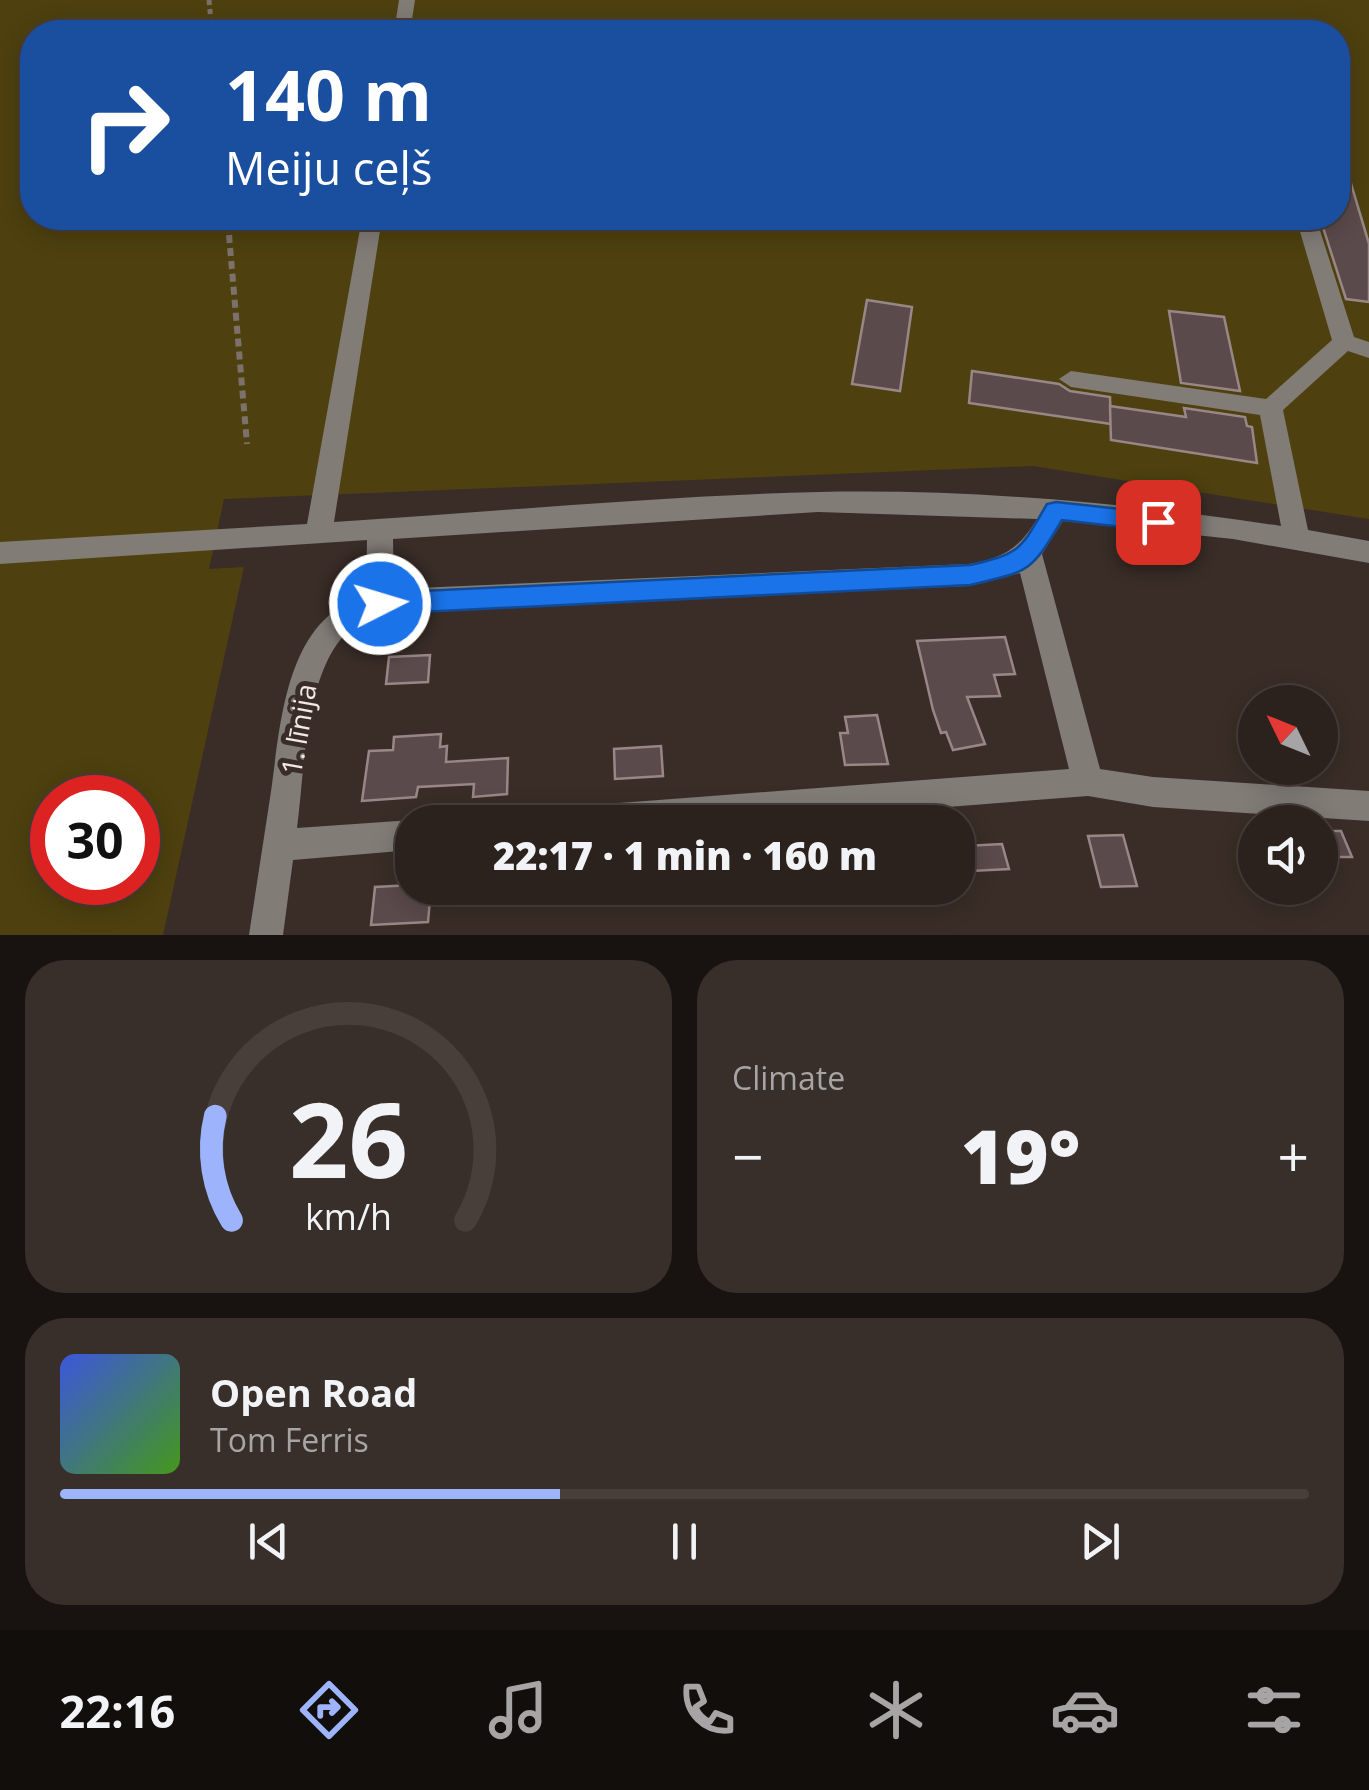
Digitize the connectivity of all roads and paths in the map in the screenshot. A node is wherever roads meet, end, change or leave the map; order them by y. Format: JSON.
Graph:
{"nodes":[{"id":1,"x":229,"y":230,"type":"edge"},
{"id":2,"x":370,"y":230,"type":"edge"},
{"id":3,"x":1310,"y":230,"type":"edge"},
{"id":4,"x":1344,"y":342,"type":"junction"},
{"id":5,"x":1369,"y":350,"type":"edge"},
{"id":6,"x":1071,"y":378,"type":"dead end"},
{"id":7,"x":1271,"y":408,"type":"junction"},
{"id":8,"x":248,"y":444,"type":"dead end"},
{"id":9,"x":1056,"y":511,"type":"junction"},
{"id":10,"x":380,"y":530,"type":"junction"},
{"id":11,"x":319,"y":532,"type":"junction"},
{"id":12,"x":1296,"y":537,"type":"junction"},
{"id":13,"x":1369,"y":552,"type":"edge"},
{"id":14,"x":0,"y":553,"type":"edge"},
{"id":15,"x":1029,"y":554,"type":"junction"},
{"id":16,"x":380,"y":604,"type":"junction"},
{"id":17,"x":1088,"y":782,"type":"junction"},
{"id":18,"x":788,"y":805,"type":"edge"},
{"id":19,"x":1369,"y":806,"type":"edge"},
{"id":20,"x":395,"y":836,"type":"edge"},
{"id":21,"x":280,"y":845,"type":"junction"},
{"id":22,"x":266,"y":935,"type":"edge"}],
"edges":[{"from":1,"to":8,"type":"path"},
{"from":2,"to":11,"type":"street"},
{"from":3,"to":4,"type":"street"},
{"from":4,"to":5,"type":"street"},
{"from":4,"to":7,"type":"street"},
{"from":6,"to":7,"type":"street"},
{"from":7,"to":12,"type":"street"},
{"from":9,"to":10,"type":"street"},
{"from":9,"to":12,"type":"street"},
{"from":9,"to":15,"type":"street"},
{"from":10,"to":11,"type":"street"},
{"from":10,"to":16,"type":"street"},
{"from":11,"to":14,"type":"street"},
{"from":12,"to":13,"type":"street"},
{"from":15,"to":16,"type":"street","name":"1. līnija"},
{"from":15,"to":17,"type":"street"},
{"from":16,"to":21,"type":"street","name":"1. līnija"},
{"from":17,"to":18,"type":"street"},
{"from":17,"to":19,"type":"street"},
{"from":20,"to":21,"type":"street"},
{"from":21,"to":22,"type":"street","name":"1. līnija"}]}
